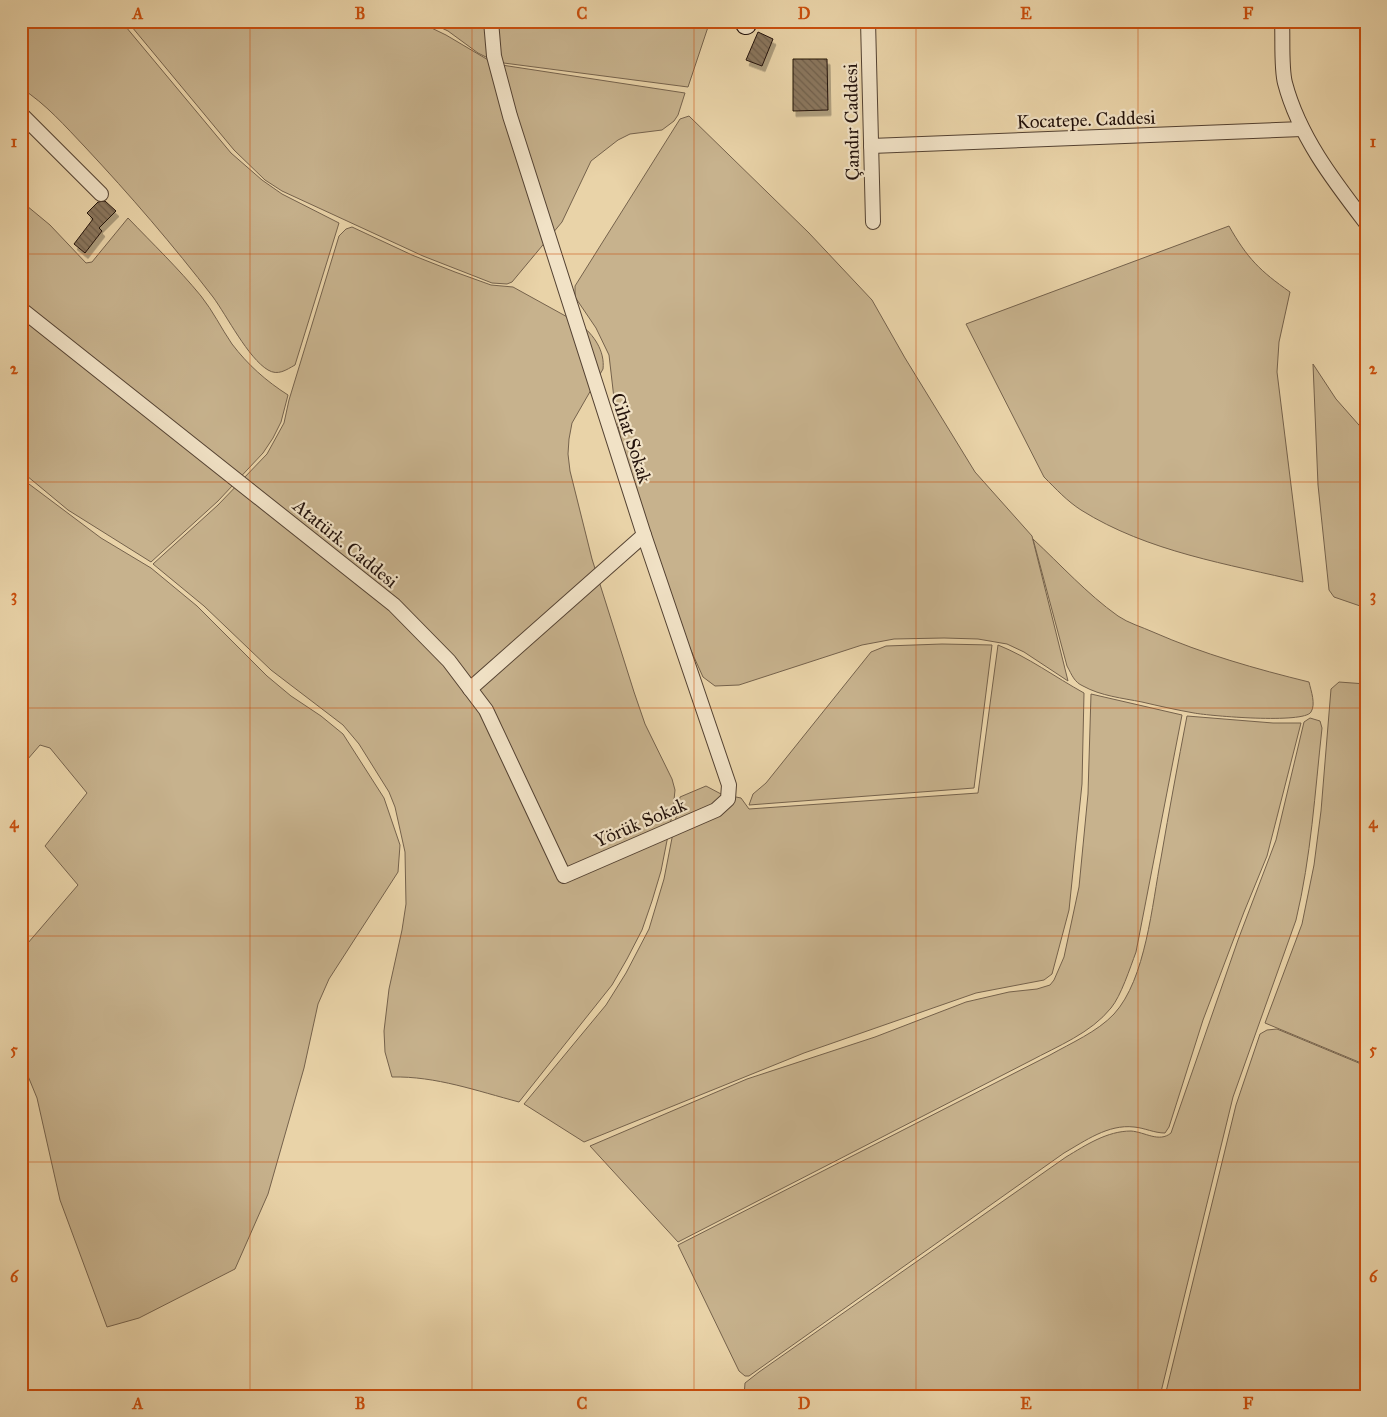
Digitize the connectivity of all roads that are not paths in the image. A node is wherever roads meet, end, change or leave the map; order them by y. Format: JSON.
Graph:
{"nodes":[{"id":1,"x":492,"y":21,"type":"edge"},
{"id":2,"x":775,"y":21,"type":"edge"},
{"id":3,"x":868,"y":21,"type":"edge"},
{"id":4,"x":1282,"y":21,"type":"edge"},
{"id":5,"x":837,"y":24,"type":"dead end"},
{"id":6,"x":21,"y":114,"type":"edge"},
{"id":7,"x":1302,"y":129,"type":"junction"},
{"id":8,"x":871,"y":146,"type":"junction"},
{"id":9,"x":101,"y":194,"type":"dead end"},
{"id":10,"x":872,"y":222,"type":"dead end"},
{"id":11,"x":1366,"y":222,"type":"edge"},
{"id":12,"x":21,"y":309,"type":"edge"},
{"id":13,"x":644,"y":535,"type":"junction"},
{"id":14,"x":470,"y":689,"type":"junction"},
{"id":15,"x":728,"y":799,"type":"joint"},
{"id":16,"x":564,"y":876,"type":"joint"}],
"edges":[{"from":1,"to":13,"type":"street","name":"Cihat Sokak"},
{"from":2,"to":5,"type":"lane"},
{"from":3,"to":8,"type":"street","name":"Çandır Caddesi"},
{"from":4,"to":7,"type":"street"},
{"from":6,"to":9,"type":"street"},
{"from":7,"to":8,"type":"street","name":"Kocatepe. Caddesi"},
{"from":7,"to":11,"type":"street"},
{"from":8,"to":10,"type":"street","name":"Çandır Caddesi"},
{"from":12,"to":14,"type":"street","name":"Atatürk. Caddesi"},
{"from":13,"to":14,"type":"street"},
{"from":13,"to":15,"type":"street","name":"Cihat Sokak"},
{"from":14,"to":16,"type":"street","name":"Atatürk. Caddesi"},
{"from":15,"to":16,"type":"street","name":"Yörük Sokak"}]}
